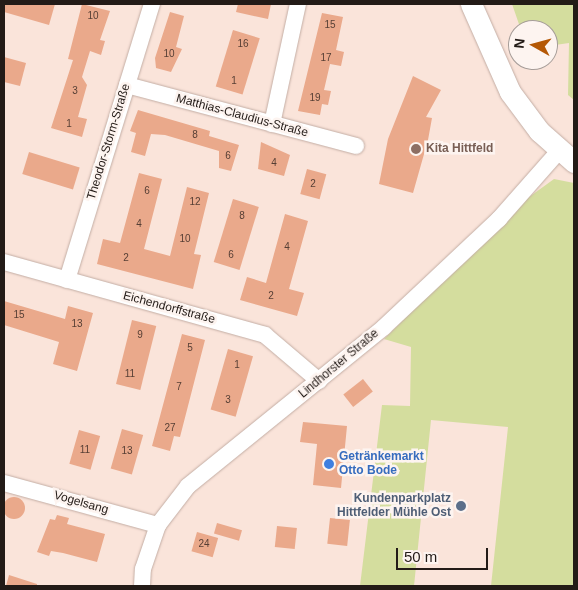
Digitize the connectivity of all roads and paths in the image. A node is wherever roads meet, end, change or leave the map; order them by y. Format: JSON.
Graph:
{"nodes":[{"id":1,"x":298,"y":4,"type":"edge"},
{"id":2,"x":471,"y":4,"type":"edge"},
{"id":3,"x":148,"y":5,"type":"edge"},
{"id":4,"x":127,"y":85,"type":"junction"},
{"id":5,"x":272,"y":124,"type":"junction"},
{"id":6,"x":356,"y":146,"type":"dead end"},
{"id":7,"x":566,"y":156,"type":"edge"},
{"id":8,"x":4,"y":262,"type":"edge"},
{"id":9,"x":67,"y":280,"type":"junction"},
{"id":10,"x":320,"y":381,"type":"junction"},
{"id":11,"x":10,"y":484,"type":"edge"},
{"id":12,"x":158,"y":525,"type":"junction"},
{"id":13,"x":142,"y":586,"type":"edge"}],
"edges":[{"from":1,"to":5,"type":"street"},
{"from":2,"to":7,"type":"main road"},
{"from":3,"to":4,"type":"street","name":"Theodor-Storm-Straße"},
{"from":4,"to":5,"type":"street","name":"Matthias-Claudius-Straße"},
{"from":4,"to":9,"type":"street","name":"Theodor-Storm-Straße"},
{"from":5,"to":6,"type":"street","name":"Matthias-Claudius-Straße"},
{"from":7,"to":10,"type":"street","name":"Lindhorster Straße"},
{"from":8,"to":9,"type":"street","name":"Eichendorffstraße"},
{"from":9,"to":10,"type":"street","name":"Eichendorffstraße"},
{"from":10,"to":12,"type":"street","name":"Lindhorster Straße"},
{"from":11,"to":12,"type":"street","name":"Vogelsang"},
{"from":12,"to":13,"type":"street","name":"Lindhorster Straße"}]}
